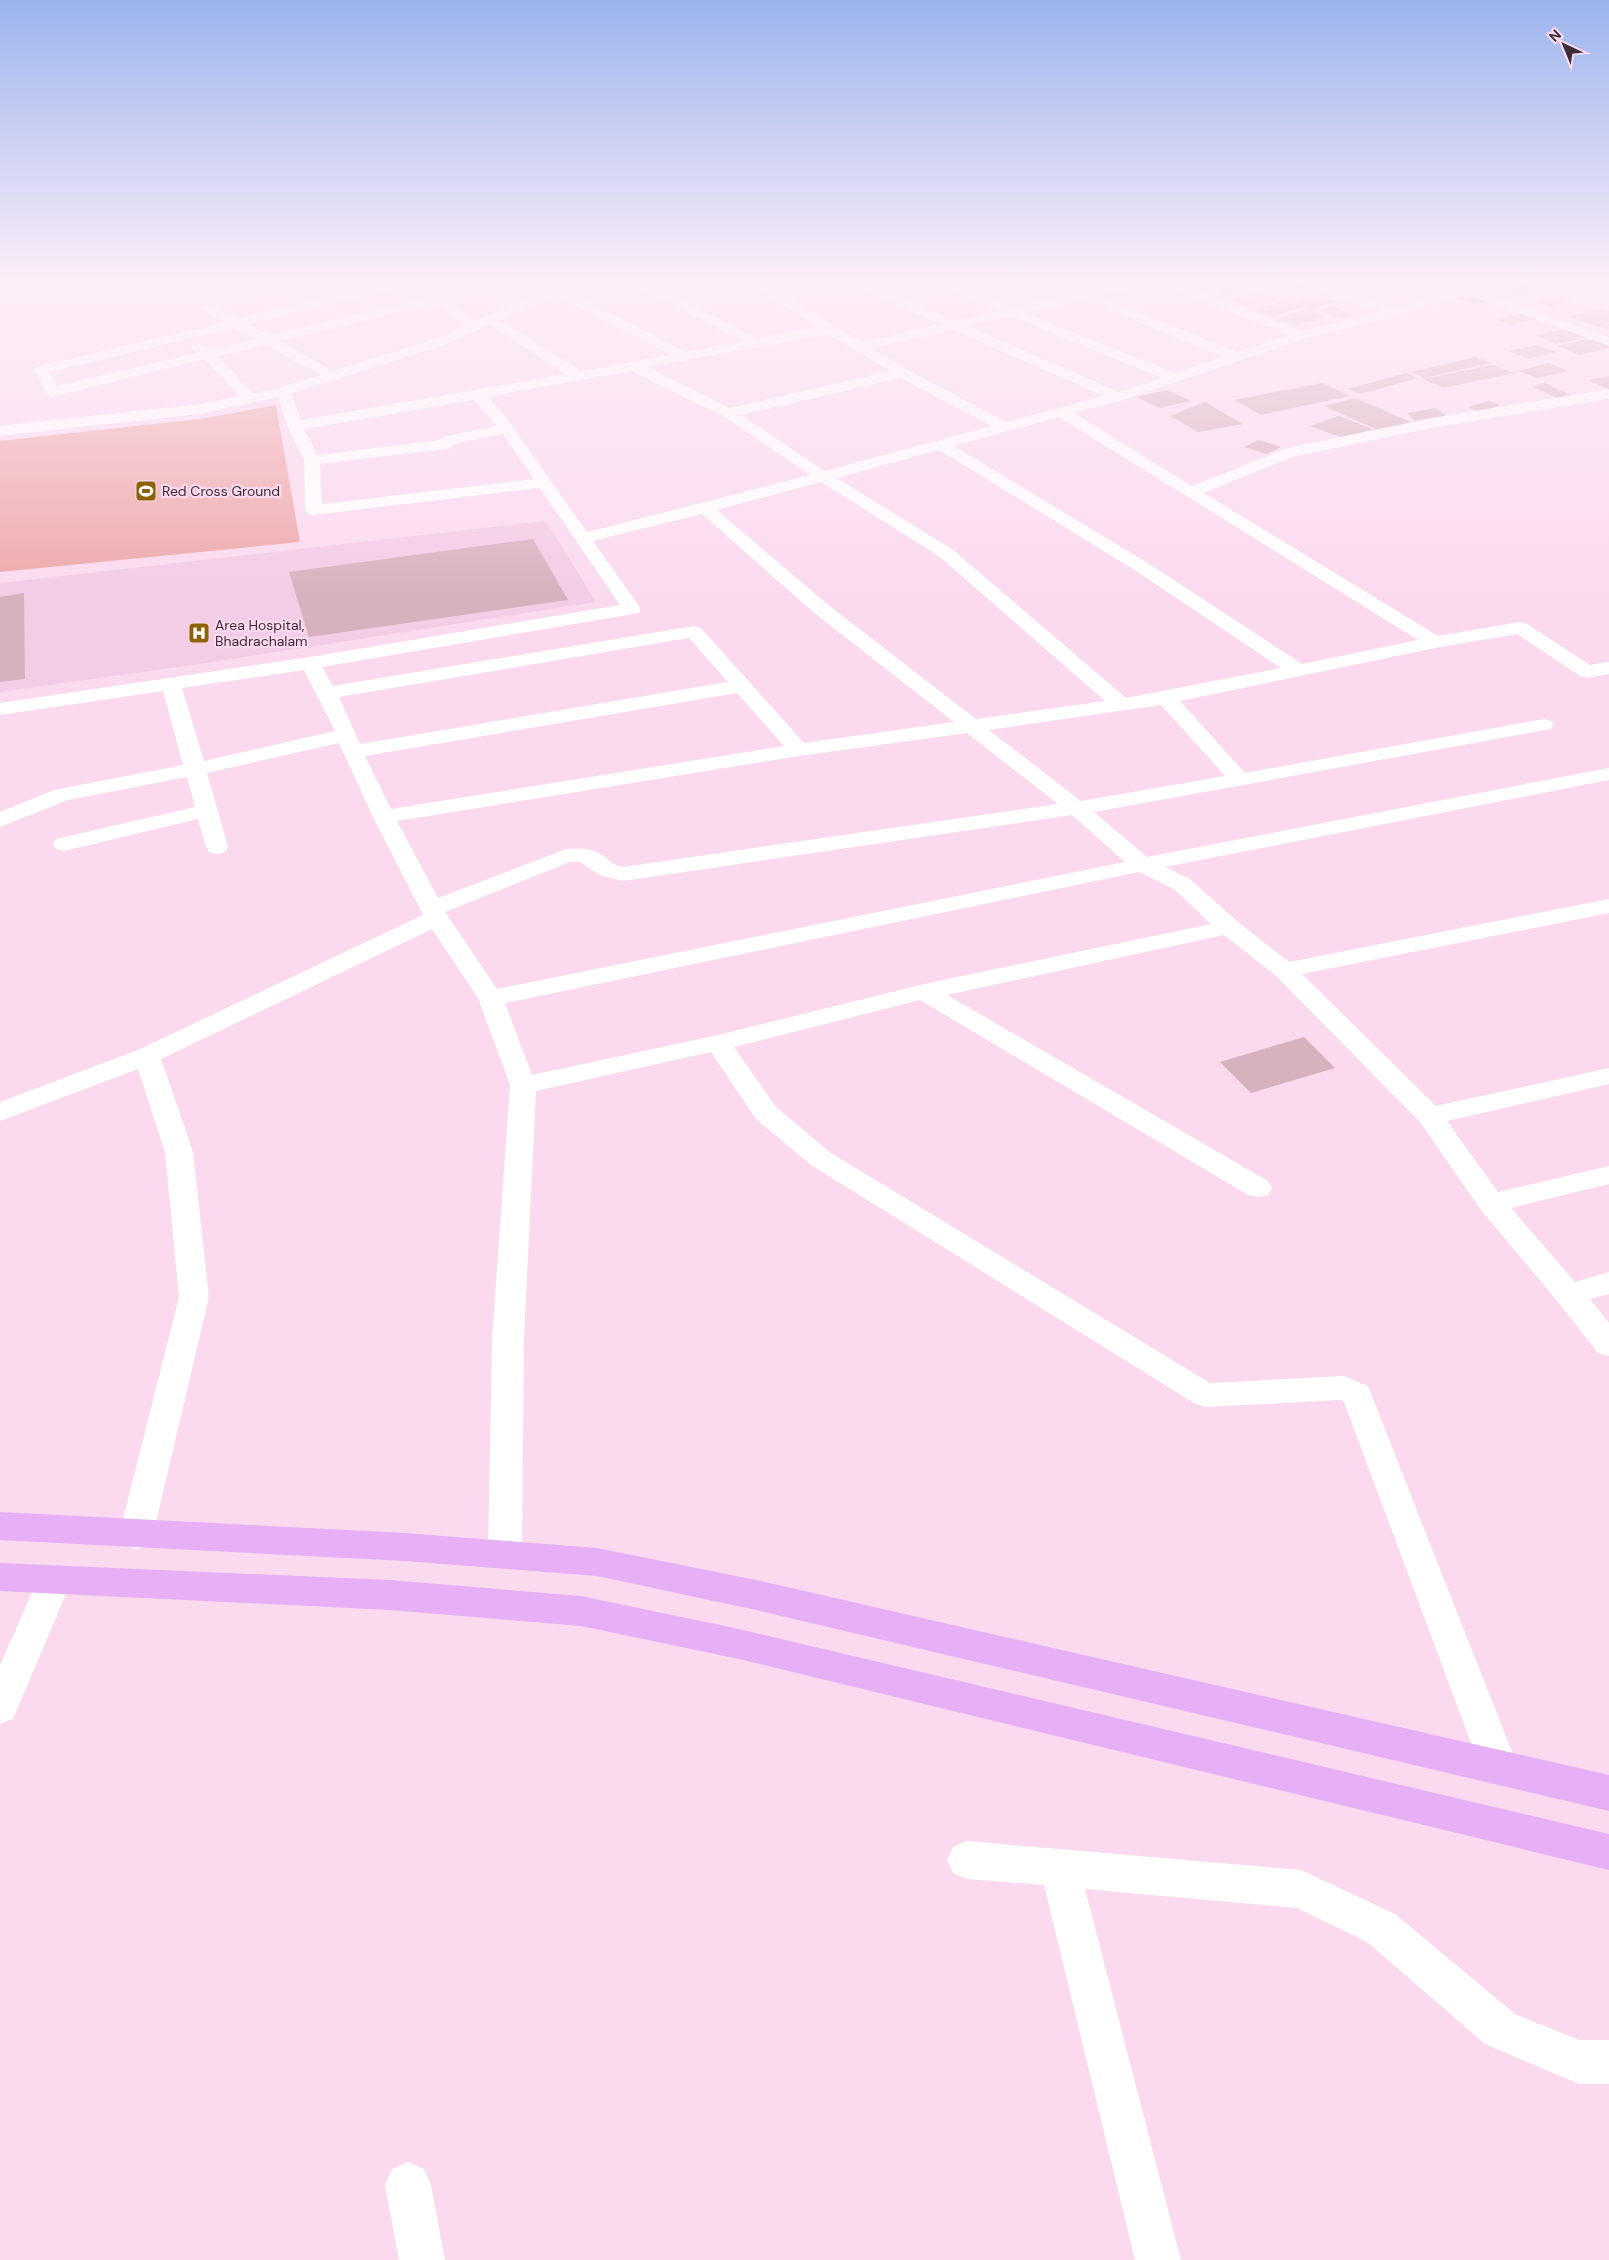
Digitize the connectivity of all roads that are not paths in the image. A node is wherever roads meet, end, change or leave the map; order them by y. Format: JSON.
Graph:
{"nodes":[{"id":1,"x":50,"y":387,"type":"edge"},
{"id":2,"x":71,"y":387,"type":"edge"},
{"id":3,"x":239,"y":387,"type":"edge"},
{"id":4,"x":296,"y":387,"type":"edge"},
{"id":5,"x":517,"y":387,"type":"edge"},
{"id":6,"x":676,"y":387,"type":"edge"},
{"id":7,"x":840,"y":387,"type":"edge"},
{"id":8,"x":930,"y":387,"type":"edge"},
{"id":9,"x":1096,"y":387,"type":"edge"},
{"id":10,"x":1146,"y":387,"type":"edge"},
{"id":11,"x":284,"y":391,"type":"junction"},
{"id":12,"x":1609,"y":394,"type":"edge"},
{"id":13,"x":477,"y":395,"type":"junction"},
{"id":14,"x":1118,"y":397,"type":"junction"},
{"id":15,"x":250,"y":399,"type":"junction"},
{"id":16,"x":1061,"y":412,"type":"junction"},
{"id":17,"x":728,"y":413,"type":"junction"},
{"id":18,"x":295,"y":426,"type":"junction"},
{"id":19,"x":1005,"y":427,"type":"junction"},
{"id":20,"x":507,"y":429,"type":"junction"},
{"id":21,"x":0,"y":432,"type":"edge"},
{"id":22,"x":940,"y":444,"type":"junction"},
{"id":23,"x":312,"y":460,"type":"junction"},
{"id":24,"x":821,"y":475,"type":"junction"},
{"id":25,"x":544,"y":483,"type":"junction"},
{"id":26,"x":1191,"y":492,"type":"junction"},
{"id":27,"x":705,"y":508,"type":"junction"},
{"id":28,"x":583,"y":538,"type":"junction"},
{"id":29,"x":632,"y":609,"type":"junction"},
{"id":30,"x":650,"y":638,"type":"junction"},
{"id":31,"x":1435,"y":642,"type":"junction"},
{"id":32,"x":310,"y":663,"type":"junction"},
{"id":33,"x":1609,"y":668,"type":"edge"},
{"id":34,"x":1298,"y":670,"type":"junction"},
{"id":35,"x":1587,"y":672,"type":"junction"},
{"id":36,"x":171,"y":683,"type":"junction"},
{"id":37,"x":743,"y":686,"type":"junction"},
{"id":38,"x":1609,"y":688,"type":"edge"},
{"id":39,"x":327,"y":693,"type":"junction"},
{"id":40,"x":1166,"y":698,"type":"junction"},
{"id":41,"x":1122,"y":705,"type":"junction"},
{"id":42,"x":0,"y":709,"type":"edge"},
{"id":43,"x":972,"y":725,"type":"junction"},
{"id":44,"x":1544,"y":725,"type":"dead end"},
{"id":45,"x":350,"y":744,"type":"junction"},
{"id":46,"x":799,"y":750,"type":"junction"},
{"id":47,"x":197,"y":769,"type":"junction"},
{"id":48,"x":1609,"y":774,"type":"edge"},
{"id":49,"x":1240,"y":780,"type":"junction"},
{"id":50,"x":1077,"y":808,"type":"junction"},
{"id":51,"x":208,"y":810,"type":"junction"},
{"id":52,"x":384,"y":818,"type":"junction"},
{"id":53,"x":0,"y":820,"type":"edge"},
{"id":54,"x":64,"y":844,"type":"dead end"},
{"id":55,"x":218,"y":847,"type":"dead end"},
{"id":56,"x":1142,"y":865,"type":"junction"},
{"id":57,"x":1609,"y":906,"type":"edge"},
{"id":58,"x":433,"y":914,"type":"junction"},
{"id":59,"x":1229,"y":927,"type":"junction"},
{"id":60,"x":1284,"y":970,"type":"junction"},
{"id":61,"x":924,"y":992,"type":"junction"},
{"id":62,"x":492,"y":998,"type":"junction"},
{"id":63,"x":718,"y":1043,"type":"junction"},
{"id":64,"x":147,"y":1056,"type":"junction"},
{"id":65,"x":1609,"y":1076,"type":"edge"},
{"id":66,"x":523,"y":1085,"type":"junction"},
{"id":67,"x":0,"y":1112,"type":"edge"},
{"id":68,"x":1430,"y":1116,"type":"junction"},
{"id":69,"x":1609,"y":1174,"type":"edge"},
{"id":70,"x":1258,"y":1188,"type":"dead end"},
{"id":71,"x":1491,"y":1202,"type":"junction"},
{"id":72,"x":1609,"y":1283,"type":"edge"},
{"id":73,"x":1569,"y":1294,"type":"junction"},
{"id":74,"x":1609,"y":1345,"type":"edge"},
{"id":75,"x":0,"y":1526,"type":"edge"},
{"id":76,"x":136,"y":1535,"type":"junction"},
{"id":77,"x":505,"y":1554,"type":"junction"},
{"id":78,"x":0,"y":1577,"type":"edge"},
{"id":79,"x":54,"y":1580,"type":"junction"},
{"id":80,"x":0,"y":1708,"type":"edge"},
{"id":81,"x":1499,"y":1767,"type":"junction"},
{"id":82,"x":1609,"y":1792,"type":"edge"},
{"id":83,"x":1609,"y":1852,"type":"edge"},
{"id":84,"x":967,"y":1860,"type":"dead end"},
{"id":85,"x":1060,"y":1868,"type":"junction"},
{"id":86,"x":1609,"y":2062,"type":"edge"},
{"id":87,"x":408,"y":2185,"type":"dead end"},
{"id":88,"x":422,"y":2260,"type":"edge"},
{"id":89,"x":1158,"y":2260,"type":"edge"}],
"edges":[{"from":1,"to":2,"type":"street"},
{"from":3,"to":15,"type":"street"},
{"from":4,"to":11,"type":"street"},
{"from":5,"to":13,"type":"street"},
{"from":6,"to":17,"type":"street"},
{"from":7,"to":17,"type":"street"},
{"from":8,"to":19,"type":"street"},
{"from":9,"to":14,"type":"street"},
{"from":10,"to":14,"type":"street"},
{"from":11,"to":15,"type":"street"},
{"from":11,"to":18,"type":"street"},
{"from":12,"to":26,"type":"street"},
{"from":13,"to":18,"type":"street"},
{"from":13,"to":20,"type":"street"},
{"from":14,"to":16,"type":"street"},
{"from":15,"to":21,"type":"street"},
{"from":16,"to":19,"type":"street"},
{"from":16,"to":26,"type":"street"},
{"from":17,"to":24,"type":"street"},
{"from":18,"to":23,"type":"street"},
{"from":19,"to":22,"type":"street"},
{"from":20,"to":23,"type":"street"},
{"from":20,"to":25,"type":"street"},
{"from":22,"to":24,"type":"street"},
{"from":22,"to":34,"type":"street"},
{"from":23,"to":25,"type":"street"},
{"from":24,"to":27,"type":"street"},
{"from":24,"to":41,"type":"street"},
{"from":25,"to":28,"type":"street"},
{"from":26,"to":31,"type":"street"},
{"from":27,"to":28,"type":"street"},
{"from":27,"to":43,"type":"street"},
{"from":28,"to":29,"type":"street"},
{"from":29,"to":30,"type":"street"},
{"from":29,"to":32,"type":"street"},
{"from":30,"to":37,"type":"street"},
{"from":30,"to":39,"type":"street"},
{"from":31,"to":34,"type":"street"},
{"from":31,"to":35,"type":"street"},
{"from":32,"to":36,"type":"street"},
{"from":32,"to":39,"type":"street"},
{"from":33,"to":35,"type":"street"},
{"from":34,"to":40,"type":"street"},
{"from":35,"to":38,"type":"street"},
{"from":36,"to":42,"type":"street"},
{"from":36,"to":47,"type":"street"},
{"from":37,"to":45,"type":"street"},
{"from":37,"to":46,"type":"street"},
{"from":39,"to":45,"type":"street"},
{"from":40,"to":41,"type":"street"},
{"from":40,"to":49,"type":"street"},
{"from":41,"to":43,"type":"street"},
{"from":43,"to":46,"type":"street"},
{"from":43,"to":50,"type":"street"},
{"from":44,"to":49,"type":"street"},
{"from":45,"to":47,"type":"street"},
{"from":45,"to":52,"type":"street"},
{"from":46,"to":52,"type":"street"},
{"from":47,"to":51,"type":"street"},
{"from":47,"to":53,"type":"street"},
{"from":48,"to":56,"type":"street"},
{"from":49,"to":50,"type":"street"},
{"from":50,"to":56,"type":"street"},
{"from":50,"to":58,"type":"street"},
{"from":51,"to":54,"type":"street"},
{"from":51,"to":55,"type":"street"},
{"from":52,"to":58,"type":"street"},
{"from":56,"to":59,"type":"street"},
{"from":56,"to":62,"type":"street"},
{"from":57,"to":60,"type":"street"},
{"from":58,"to":62,"type":"street"},
{"from":58,"to":64,"type":"street"},
{"from":59,"to":60,"type":"street"},
{"from":59,"to":61,"type":"street"},
{"from":60,"to":68,"type":"street"},
{"from":61,"to":63,"type":"street"},
{"from":61,"to":70,"type":"street"},
{"from":62,"to":66,"type":"street"},
{"from":63,"to":66,"type":"street"},
{"from":63,"to":81,"type":"street"},
{"from":64,"to":67,"type":"street"},
{"from":64,"to":76,"type":"street"},
{"from":65,"to":68,"type":"street"},
{"from":66,"to":77,"type":"street"},
{"from":68,"to":71,"type":"street"},
{"from":69,"to":71,"type":"street"},
{"from":71,"to":73,"type":"street"},
{"from":72,"to":73,"type":"street"},
{"from":73,"to":74,"type":"street"},
{"from":75,"to":76,"type":"highway"},
{"from":76,"to":77,"type":"highway"},
{"from":77,"to":81,"type":"highway"},
{"from":78,"to":79,"type":"highway"},
{"from":79,"to":80,"type":"street"},
{"from":79,"to":83,"type":"highway"},
{"from":81,"to":82,"type":"highway"},
{"from":84,"to":85,"type":"street"},
{"from":85,"to":86,"type":"street"},
{"from":85,"to":89,"type":"street"},
{"from":87,"to":88,"type":"street"}]}
